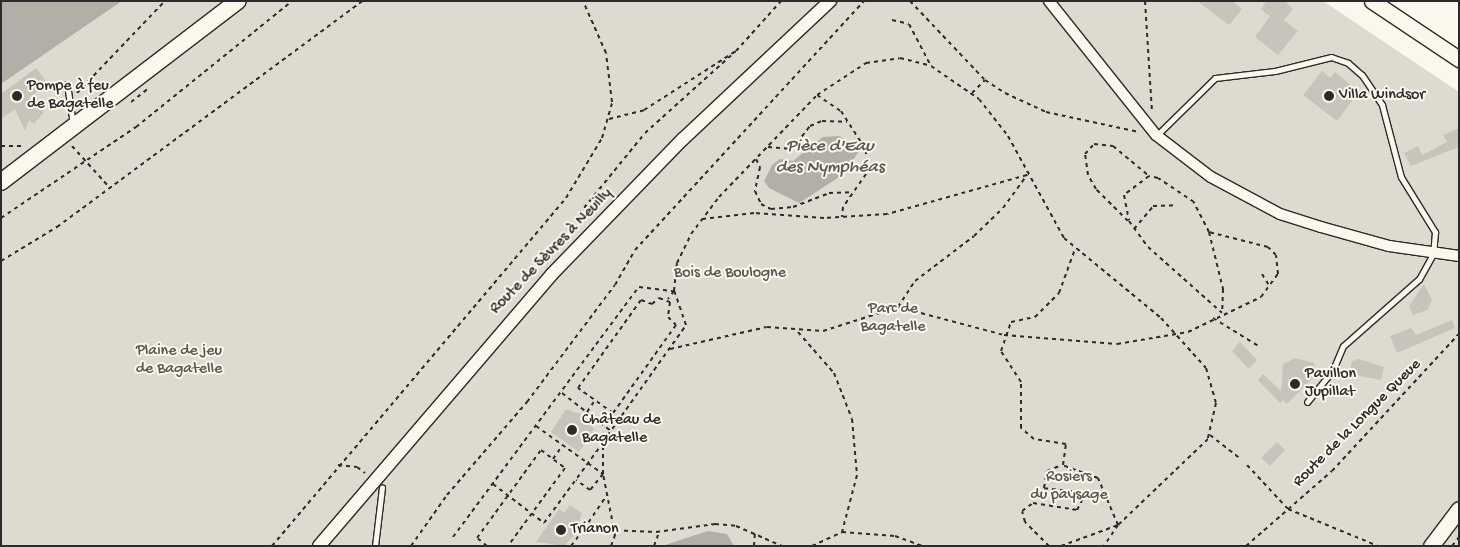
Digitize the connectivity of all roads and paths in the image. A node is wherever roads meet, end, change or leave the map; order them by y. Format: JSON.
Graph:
{"nodes":[{"id":1,"x":164,"y":1,"type":"edge"},
{"id":2,"x":238,"y":1,"type":"edge"},
{"id":3,"x":292,"y":1,"type":"edge"},
{"id":4,"x":362,"y":1,"type":"edge"},
{"id":5,"x":583,"y":1,"type":"edge"},
{"id":6,"x":781,"y":1,"type":"edge"},
{"id":7,"x":830,"y":1,"type":"edge"},
{"id":8,"x":864,"y":1,"type":"edge"},
{"id":9,"x":910,"y":1,"type":"edge"},
{"id":10,"x":1049,"y":1,"type":"edge"},
{"id":11,"x":1145,"y":1,"type":"edge"},
{"id":12,"x":1372,"y":1,"type":"edge"},
{"id":13,"x":892,"y":20,"type":"dead end"},
{"id":14,"x":736,"y":51,"type":"junction"},
{"id":15,"x":1459,"y":59,"type":"edge"},
{"id":16,"x":931,"y":66,"type":"junction"},
{"id":17,"x":985,"y":80,"type":"junction"},
{"id":18,"x":67,"y":84,"type":"dead end"},
{"id":19,"x":972,"y":93,"type":"junction"},
{"id":20,"x":817,"y":95,"type":"junction"},
{"id":21,"x":68,"y":109,"type":"junction"},
{"id":22,"x":609,"y":119,"type":"junction"},
{"id":23,"x":847,"y":122,"type":"junction"},
{"id":24,"x":76,"y":129,"type":"junction"},
{"id":25,"x":1153,"y":132,"type":"junction"},
{"id":26,"x":32,"y":144,"type":"dead end"},
{"id":27,"x":70,"y":144,"type":"dead end"},
{"id":28,"x":1,"y":146,"type":"edge"},
{"id":29,"x":768,"y":147,"type":"junction"},
{"id":30,"x":756,"y":160,"type":"junction"},
{"id":31,"x":84,"y":161,"type":"junction"},
{"id":32,"x":1027,"y":175,"type":"junction"},
{"id":33,"x":1149,"y":176,"type":"junction"},
{"id":34,"x":1,"y":182,"type":"edge"},
{"id":35,"x":110,"y":188,"type":"junction"},
{"id":36,"x":853,"y":192,"type":"junction"},
{"id":37,"x":1176,"y":205,"type":"dead end"},
{"id":38,"x":780,"y":209,"type":"junction"},
{"id":39,"x":782,"y":214,"type":"junction"},
{"id":40,"x":1,"y":218,"type":"edge"},
{"id":41,"x":842,"y":218,"type":"junction"},
{"id":42,"x":702,"y":219,"type":"junction"},
{"id":43,"x":1129,"y":221,"type":"junction"},
{"id":44,"x":579,"y":224,"type":"dead end"},
{"id":45,"x":1134,"y":229,"type":"junction"},
{"id":46,"x":1209,"y":232,"type":"junction"},
{"id":47,"x":1074,"y":249,"type":"junction"},
{"id":48,"x":1433,"y":254,"type":"junction"},
{"id":49,"x":1459,"y":256,"type":"edge"},
{"id":50,"x":1,"y":261,"type":"edge"},
{"id":51,"x":1262,"y":274,"type":"dead end"},
{"id":52,"x":1270,"y":288,"type":"junction"},
{"id":53,"x":674,"y":291,"type":"junction"},
{"id":54,"x":668,"y":299,"type":"junction"},
{"id":55,"x":898,"y":307,"type":"junction"},
{"id":56,"x":1222,"y":313,"type":"junction"},
{"id":57,"x":1213,"y":318,"type":"junction"},
{"id":58,"x":797,"y":331,"type":"junction"},
{"id":59,"x":1176,"y":334,"type":"junction"},
{"id":60,"x":1459,"y":334,"type":"edge"},
{"id":61,"x":1004,"y":336,"type":"junction"},
{"id":62,"x":1260,"y":347,"type":"dead end"},
{"id":63,"x":669,"y":349,"type":"junction"},
{"id":64,"x":562,"y":393,"type":"junction"},
{"id":65,"x":595,"y":400,"type":"junction"},
{"id":66,"x":1307,"y":402,"type":"dead end"},
{"id":67,"x":587,"y":412,"type":"junction"},
{"id":68,"x":536,"y":426,"type":"junction"},
{"id":69,"x":611,"y":431,"type":"junction"},
{"id":70,"x":1210,"y":435,"type":"junction"},
{"id":71,"x":603,"y":442,"type":"junction"},
{"id":72,"x":562,"y":446,"type":"junction"},
{"id":73,"x":553,"y":459,"type":"junction"},
{"id":74,"x":1240,"y":459,"type":"dead end"},
{"id":75,"x":587,"y":463,"type":"junction"},
{"id":76,"x":338,"y":465,"type":"junction"},
{"id":77,"x":1063,"y":465,"type":"junction"},
{"id":78,"x":1247,"y":465,"type":"dead end"},
{"id":79,"x":365,"y":473,"type":"dead end"},
{"id":80,"x":603,"y":474,"type":"junction"},
{"id":81,"x":575,"y":480,"type":"junction"},
{"id":82,"x":493,"y":484,"type":"junction"},
{"id":83,"x":382,"y":487,"type":"dead end"},
{"id":84,"x":508,"y":496,"type":"junction"},
{"id":85,"x":606,"y":496,"type":"junction"},
{"id":86,"x":1288,"y":509,"type":"junction"},
{"id":87,"x":1459,"y":509,"type":"edge"},
{"id":88,"x":531,"y":514,"type":"junction"},
{"id":89,"x":1118,"y":525,"type":"junction"},
{"id":90,"x":584,"y":529,"type":"junction"},
{"id":91,"x":614,"y":530,"type":"junction"},
{"id":92,"x":659,"y":532,"type":"junction"},
{"id":93,"x":842,"y":532,"type":"junction"},
{"id":94,"x":755,"y":533,"type":"junction"},
{"id":95,"x":1459,"y":537,"type":"edge"},
{"id":96,"x":453,"y":538,"type":"dead end"},
{"id":97,"x":272,"y":546,"type":"edge"},
{"id":98,"x":318,"y":546,"type":"edge"},
{"id":99,"x":375,"y":546,"type":"edge"},
{"id":100,"x":412,"y":546,"type":"edge"},
{"id":101,"x":487,"y":546,"type":"edge"},
{"id":102,"x":508,"y":546,"type":"edge"},
{"id":103,"x":570,"y":546,"type":"edge"},
{"id":104,"x":612,"y":546,"type":"edge"},
{"id":105,"x":654,"y":546,"type":"edge"},
{"id":106,"x":754,"y":546,"type":"edge"},
{"id":107,"x":782,"y":546,"type":"edge"},
{"id":108,"x":812,"y":546,"type":"edge"},
{"id":109,"x":922,"y":546,"type":"edge"},
{"id":110,"x":1049,"y":546,"type":"edge"},
{"id":111,"x":1061,"y":546,"type":"edge"},
{"id":112,"x":1104,"y":546,"type":"edge"},
{"id":113,"x":1246,"y":546,"type":"edge"},
{"id":114,"x":1378,"y":546,"type":"edge"},
{"id":115,"x":1431,"y":546,"type":"edge"},
{"id":116,"x":1452,"y":546,"type":"edge"}],
"edges":[{"from":1,"to":21,"type":"path"},
{"from":2,"to":24,"type":"main road"},
{"from":3,"to":31,"type":"path"},
{"from":4,"to":35,"type":"path"},
{"from":5,"to":22,"type":"path"},
{"from":6,"to":14,"type":"path"},
{"from":7,"to":98,"type":"street","name":"Route de Sèvres à Neuilly"},
{"from":8,"to":100,"type":"path"},
{"from":9,"to":17,"type":"path"},
{"from":10,"to":25,"type":"street"},
{"from":11,"to":25,"type":"path"},
{"from":12,"to":15,"type":"main road"},
{"from":13,"to":16,"type":"path"},
{"from":14,"to":22,"type":"path"},
{"from":14,"to":44,"type":"path"},
{"from":16,"to":19,"type":"path"},
{"from":16,"to":20,"type":"path"},
{"from":17,"to":19,"type":"path"},
{"from":17,"to":25,"type":"path"},
{"from":18,"to":21,"type":"lane"},
{"from":19,"to":32,"type":"path"},
{"from":20,"to":23,"type":"path"},
{"from":20,"to":29,"type":"path"},
{"from":21,"to":24,"type":"lane"},
{"from":22,"to":76,"type":"path"},
{"from":23,"to":29,"type":"path"},
{"from":23,"to":36,"type":"path"},
{"from":24,"to":34,"type":"main road"},
{"from":25,"to":48,"type":"street"},
{"from":25,"to":48,"type":"lane"},
{"from":26,"to":28,"type":"path"},
{"from":27,"to":31,"type":"path"},
{"from":29,"to":30,"type":"path"},
{"from":30,"to":38,"type":"path"},
{"from":30,"to":42,"type":"path"},
{"from":31,"to":35,"type":"path"},
{"from":31,"to":40,"type":"path"},
{"from":32,"to":41,"type":"path"},
{"from":32,"to":47,"type":"path"},
{"from":32,"to":55,"type":"path"},
{"from":33,"to":43,"type":"path"},
{"from":33,"to":43,"type":"path"},
{"from":33,"to":46,"type":"path"},
{"from":35,"to":50,"type":"path"},
{"from":36,"to":38,"type":"path"},
{"from":36,"to":41,"type":"path"},
{"from":37,"to":45,"type":"path"},
{"from":38,"to":39,"type":"path"},
{"from":39,"to":41,"type":"path"},
{"from":39,"to":42,"type":"path"},
{"from":42,"to":53,"type":"path"},
{"from":43,"to":45,"type":"path"},
{"from":45,"to":56,"type":"path"},
{"from":46,"to":52,"type":"path"},
{"from":46,"to":56,"type":"path"},
{"from":47,"to":59,"type":"path"},
{"from":47,"to":61,"type":"path"},
{"from":48,"to":49,"type":"street"},
{"from":48,"to":66,"type":"lane"},
{"from":51,"to":52,"type":"path"},
{"from":52,"to":56,"type":"path"},
{"from":53,"to":54,"type":"path"},
{"from":53,"to":63,"type":"path"},
{"from":53,"to":64,"type":"path"},
{"from":54,"to":65,"type":"path"},
{"from":54,"to":65,"type":"path"},
{"from":55,"to":58,"type":"path"},
{"from":55,"to":61,"type":"path"},
{"from":56,"to":57,"type":"path"},
{"from":57,"to":59,"type":"path"},
{"from":57,"to":62,"type":"path"},
{"from":58,"to":63,"type":"path"},
{"from":58,"to":93,"type":"path"},
{"from":59,"to":61,"type":"path"},
{"from":59,"to":70,"type":"path"},
{"from":60,"to":86,"type":"path","name":"Route de la Longue Queue"},
{"from":61,"to":77,"type":"path"},
{"from":63,"to":69,"type":"path"},
{"from":64,"to":67,"type":"path"},
{"from":64,"to":68,"type":"path"},
{"from":65,"to":67,"type":"path"},
{"from":67,"to":69,"type":"path"},
{"from":68,"to":72,"type":"path"},
{"from":68,"to":82,"type":"path"},
{"from":69,"to":71,"type":"path"},
{"from":70,"to":74,"type":"path"},
{"from":70,"to":89,"type":"path"},
{"from":71,"to":75,"type":"path"},
{"from":71,"to":80,"type":"path"},
{"from":72,"to":73,"type":"path"},
{"from":72,"to":75,"type":"path"},
{"from":73,"to":84,"type":"path"},
{"from":73,"to":88,"type":"path"},
{"from":75,"to":80,"type":"path"},
{"from":75,"to":81,"type":"path"},
{"from":76,"to":79,"type":"path"},
{"from":76,"to":97,"type":"path"},
{"from":77,"to":89,"type":"path"},
{"from":77,"to":110,"type":"path"},
{"from":78,"to":86,"type":"path"},
{"from":80,"to":81,"type":"path"},
{"from":80,"to":85,"type":"path"},
{"from":81,"to":88,"type":"path"},
{"from":82,"to":84,"type":"path"},
{"from":82,"to":96,"type":"path"},
{"from":83,"to":99,"type":"lane"},
{"from":84,"to":88,"type":"path"},
{"from":84,"to":101,"type":"path"},
{"from":85,"to":90,"type":"path"},
{"from":85,"to":91,"type":"path"},
{"from":86,"to":113,"type":"path","name":"Route de la Longue Queue"},
{"from":86,"to":114,"type":"path"},
{"from":87,"to":115,"type":"main road"},
{"from":88,"to":102,"type":"path"},
{"from":89,"to":111,"type":"path"},
{"from":89,"to":112,"type":"path"},
{"from":90,"to":91,"type":"path"},
{"from":90,"to":103,"type":"path"},
{"from":91,"to":92,"type":"path"},
{"from":91,"to":104,"type":"path"},
{"from":92,"to":94,"type":"path"},
{"from":92,"to":105,"type":"path"},
{"from":93,"to":108,"type":"path"},
{"from":93,"to":109,"type":"path"},
{"from":94,"to":106,"type":"path"},
{"from":94,"to":107,"type":"path"},
{"from":95,"to":116,"type":"path"}]}
